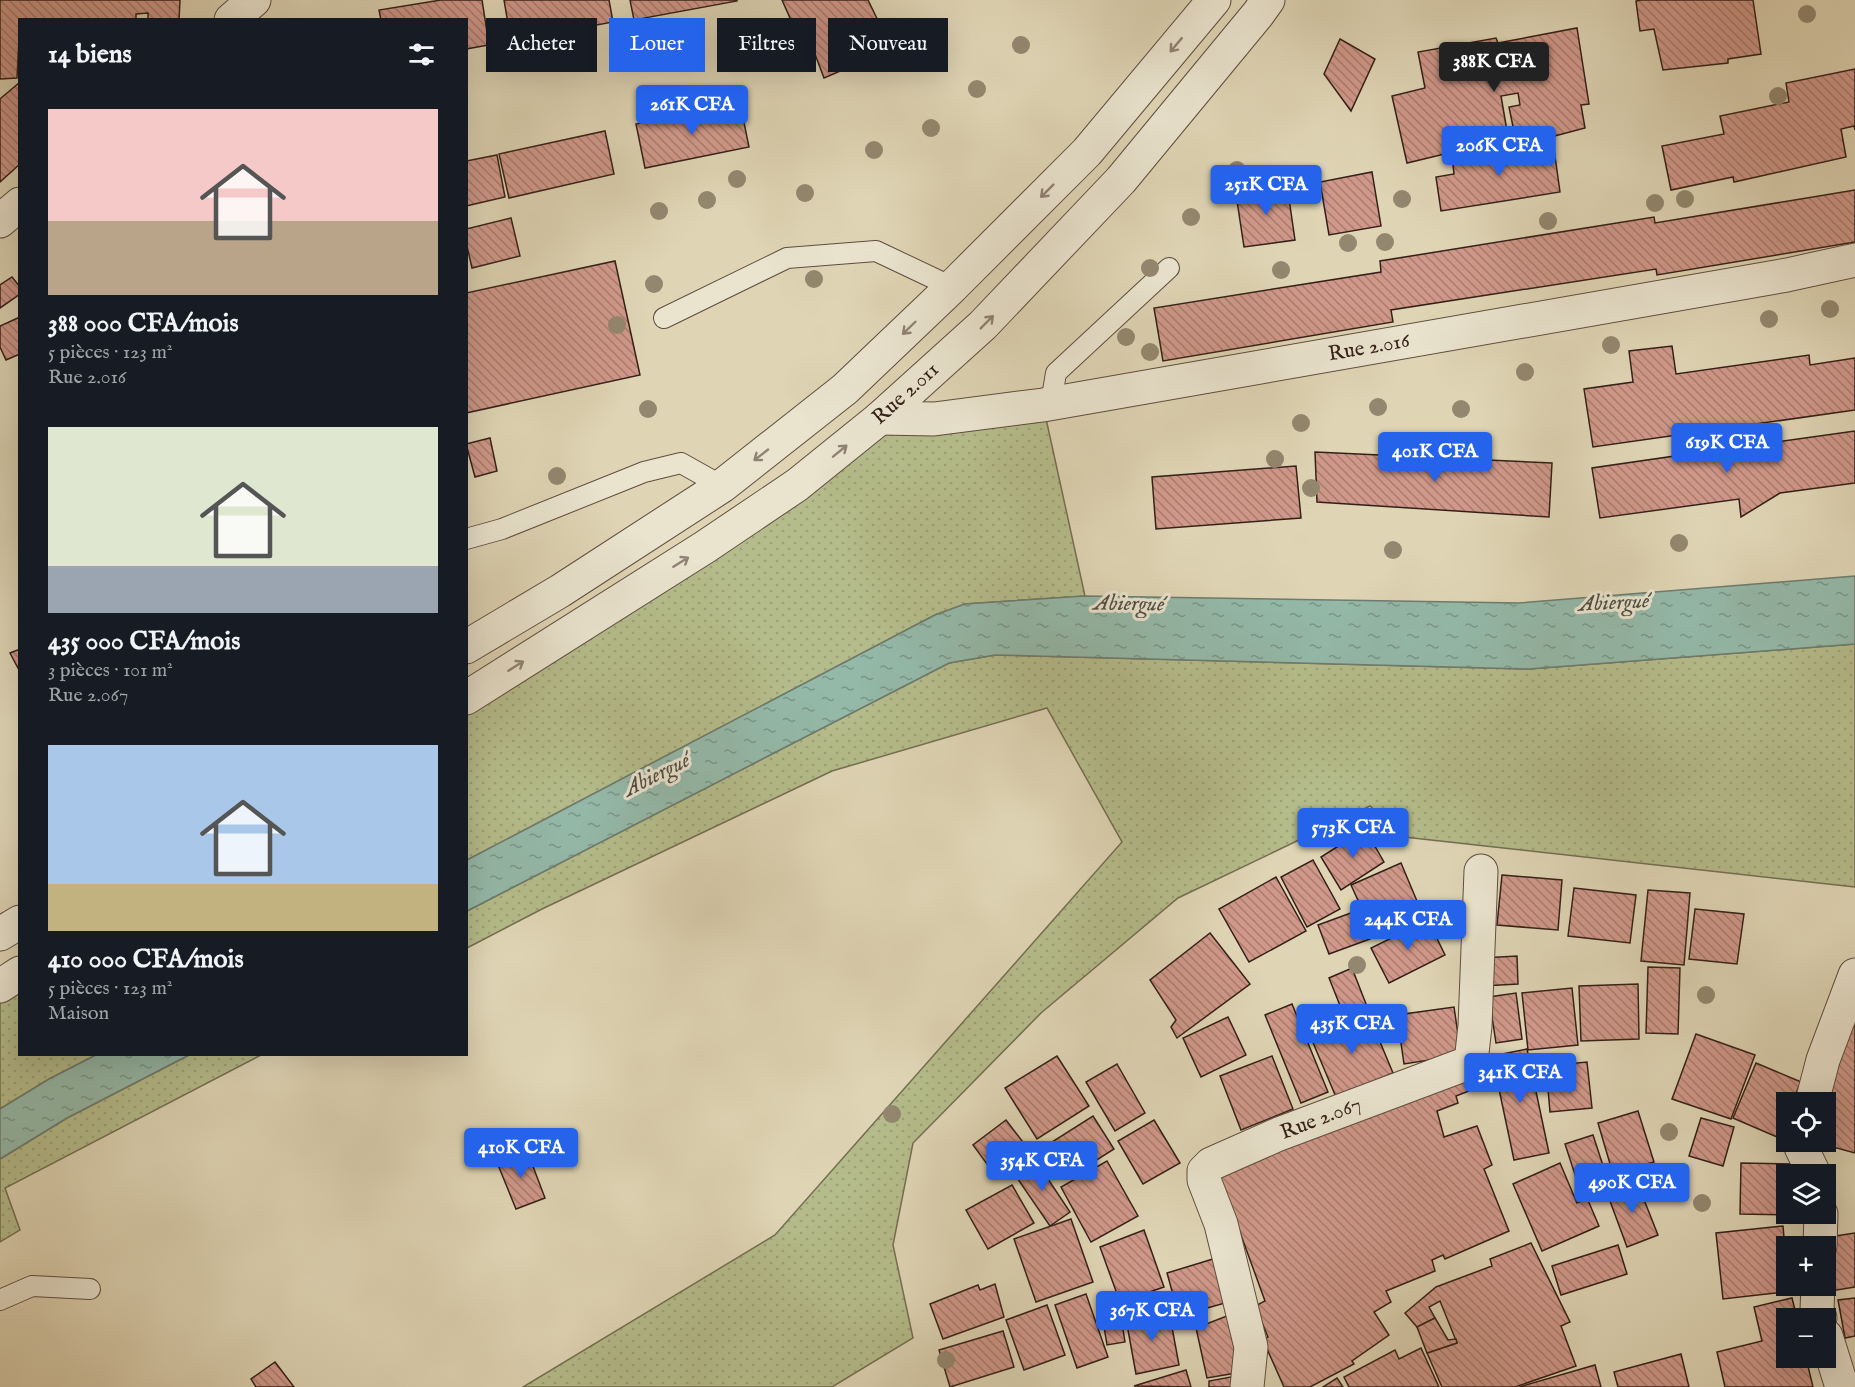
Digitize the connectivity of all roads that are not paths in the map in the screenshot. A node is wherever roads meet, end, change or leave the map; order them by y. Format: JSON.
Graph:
{"nodes":[{"id":1,"x":254,"y":0,"type":"edge"},
{"id":2,"x":1214,"y":0,"type":"edge"},
{"id":3,"x":1268,"y":0,"type":"edge"},
{"id":4,"x":233,"y":18,"type":"edge"},
{"id":5,"x":18,"y":206,"type":"edge"},
{"id":6,"x":0,"y":221,"type":"edge"},
{"id":7,"x":1855,"y":260,"type":"edge"},
{"id":8,"x":1169,"y":268,"type":"dead end"},
{"id":9,"x":952,"y":287,"type":"junction"},
{"id":10,"x":664,"y":318,"type":"dead end"},
{"id":11,"x":1051,"y":403,"type":"junction"},
{"id":12,"x":880,"y":418,"type":"junction"},
{"id":13,"x":722,"y":486,"type":"junction"},
{"id":14,"x":468,"y":538,"type":"edge"},
{"id":15,"x":468,"y":646,"type":"edge"},
{"id":16,"x":468,"y":697,"type":"edge"},
{"id":17,"x":1481,"y":872,"type":"dead end"},
{"id":18,"x":18,"y":923,"type":"edge"},
{"id":19,"x":0,"y":934,"type":"edge"},
{"id":20,"x":18,"y":973,"type":"edge"},
{"id":21,"x":1855,"y":975,"type":"edge"},
{"id":22,"x":0,"y":986,"type":"edge"},
{"id":23,"x":1815,"y":1092,"type":"edge"},
{"id":24,"x":90,"y":1289,"type":"dead end"},
{"id":25,"x":0,"y":1300,"type":"edge"},
{"id":26,"x":1836,"y":1368,"type":"edge"},
{"id":27,"x":1247,"y":1387,"type":"edge"},
{"id":28,"x":1842,"y":1387,"type":"edge"}],
"edges":[{"from":1,"to":4,"type":"street"},
{"from":2,"to":9,"type":"street","one_way":true},
{"from":12,"to":3,"type":"street","name":"Rue 2.011","one_way":true},
{"from":5,"to":6,"type":"street"},
{"from":7,"to":11,"type":"street","name":"Rue 2.016"},
{"from":8,"to":11,"type":"lane"},
{"from":9,"to":10,"type":"lane"},
{"from":9,"to":13,"type":"street","one_way":true},
{"from":11,"to":12,"type":"street","name":"Rue 2.016"},
{"from":16,"to":12,"type":"street","name":"Rue 2.011","one_way":true},
{"from":13,"to":14,"type":"lane"},
{"from":13,"to":15,"type":"street"},
{"from":17,"to":27,"type":"street","name":"Rue 2.067"},
{"from":18,"to":19,"type":"street"},
{"from":20,"to":22,"type":"street"},
{"from":21,"to":23,"type":"street"},
{"from":24,"to":25,"type":"lane"},
{"from":26,"to":28,"type":"street"}]}
